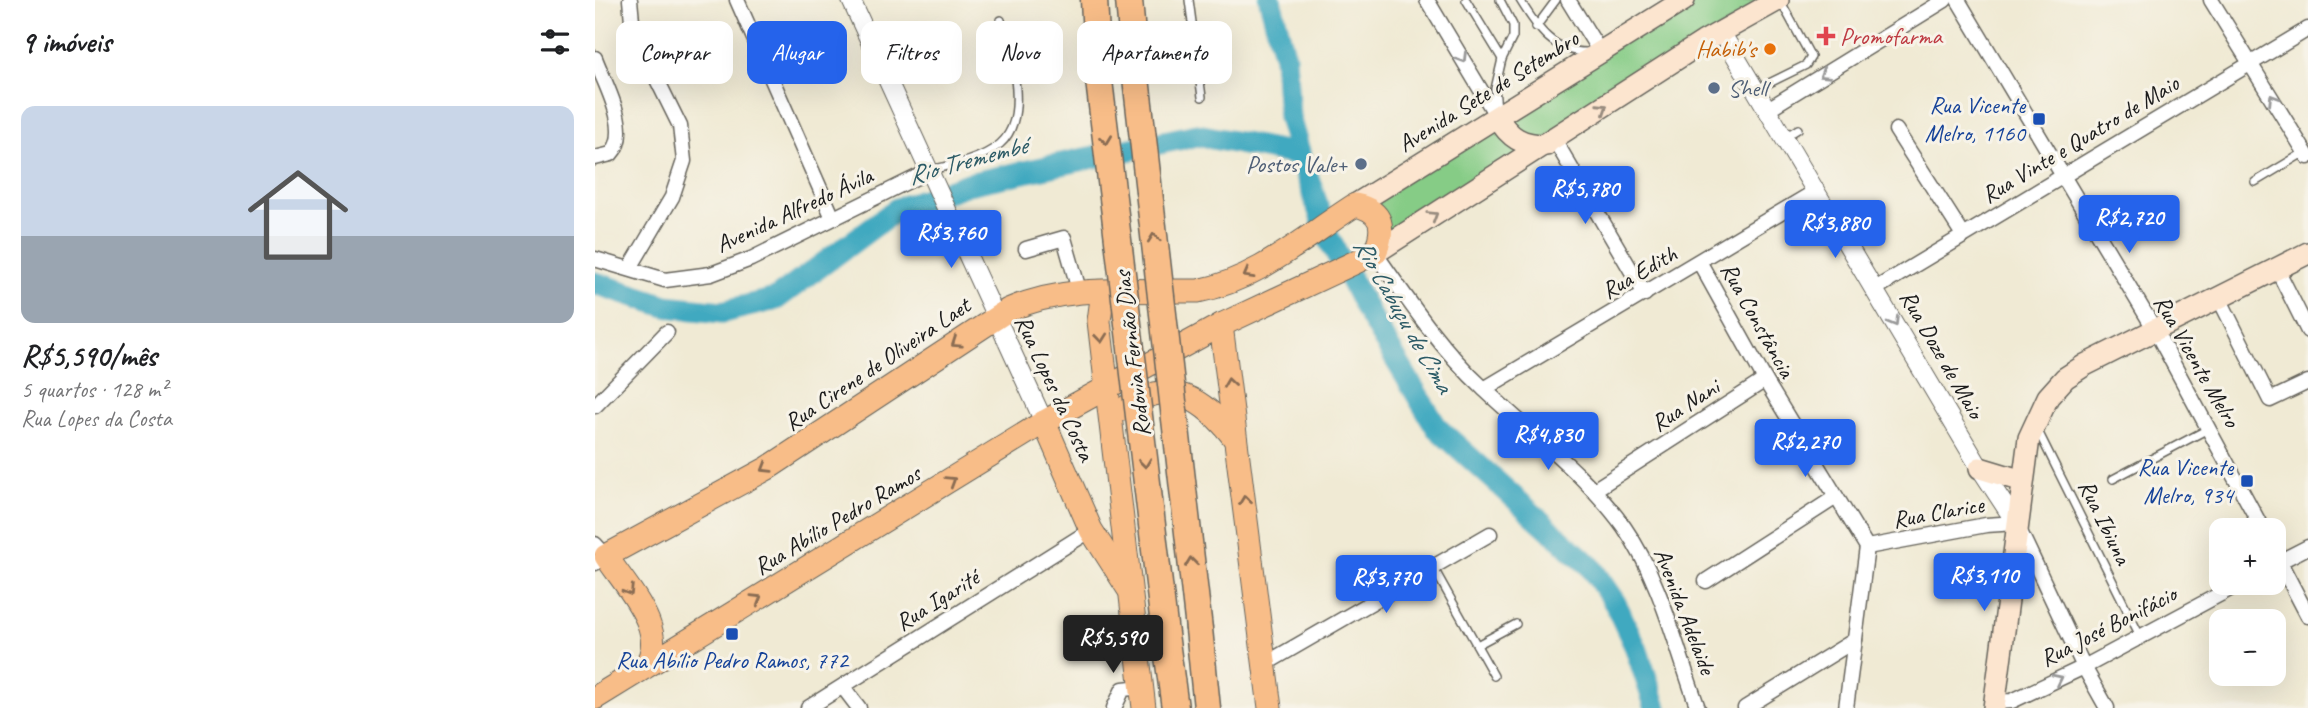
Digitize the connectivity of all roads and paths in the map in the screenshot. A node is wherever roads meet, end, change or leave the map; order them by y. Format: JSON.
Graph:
{"nodes":[{"id":1,"x":630,"y":0,"type":"edge"},
{"id":2,"x":737,"y":0,"type":"edge"},
{"id":3,"x":851,"y":0,"type":"edge"},
{"id":4,"x":1094,"y":0,"type":"edge"},
{"id":5,"x":1129,"y":0,"type":"edge"},
{"id":6,"x":1189,"y":0,"type":"edge"},
{"id":7,"x":1427,"y":0,"type":"edge"},
{"id":8,"x":1466,"y":0,"type":"edge"},
{"id":9,"x":1500,"y":0,"type":"edge"},
{"id":10,"x":1520,"y":0,"type":"edge"},
{"id":11,"x":1556,"y":0,"type":"edge"},
{"id":12,"x":1568,"y":0,"type":"edge"},
{"id":13,"x":1684,"y":0,"type":"edge"},
{"id":14,"x":1779,"y":0,"type":"edge"},
{"id":15,"x":1945,"y":0,"type":"edge"},
{"id":16,"x":1958,"y":0,"type":"edge"},
{"id":17,"x":2211,"y":0,"type":"edge"},
{"id":18,"x":1001,"y":20,"type":"dead end"},
{"id":19,"x":1536,"y":27,"type":"junction"},
{"id":20,"x":2308,"y":29,"type":"edge"},
{"id":21,"x":1721,"y":32,"type":"junction"},
{"id":22,"x":1600,"y":52,"type":"junction"},
{"id":23,"x":595,"y":58,"type":"edge"},
{"id":24,"x":1502,"y":59,"type":"junction"},
{"id":25,"x":2251,"y":64,"type":"junction"},
{"id":26,"x":1756,"y":89,"type":"junction"},
{"id":27,"x":1202,"y":97,"type":"dead end"},
{"id":28,"x":1767,"y":109,"type":"junction"},
{"id":29,"x":1497,"y":117,"type":"junction"},
{"id":30,"x":1896,"y":130,"type":"dead end"},
{"id":31,"x":1550,"y":142,"type":"junction"},
{"id":32,"x":2305,"y":147,"type":"edge"},
{"id":33,"x":595,"y":158,"type":"edge"},
{"id":34,"x":931,"y":176,"type":"junction"},
{"id":35,"x":2063,"y":177,"type":"junction"},
{"id":36,"x":2255,"y":182,"type":"dead end"},
{"id":37,"x":1816,"y":191,"type":"junction"},
{"id":38,"x":1350,"y":208,"type":"junction"},
{"id":39,"x":833,"y":218,"type":"junction"},
{"id":40,"x":1963,"y":235,"type":"junction"},
{"id":41,"x":1025,"y":249,"type":"dead end"},
{"id":42,"x":2308,"y":254,"type":"edge"},
{"id":43,"x":1371,"y":255,"type":"junction"},
{"id":44,"x":595,"y":259,"type":"edge"},
{"id":45,"x":1700,"y":263,"type":"junction"},
{"id":46,"x":630,"y":268,"type":"junction"},
{"id":47,"x":2277,"y":269,"type":"junction"},
{"id":48,"x":1875,"y":289,"type":"junction"},
{"id":49,"x":1079,"y":290,"type":"junction"},
{"id":50,"x":1109,"y":292,"type":"junction"},
{"id":51,"x":1645,"y":294,"type":"junction"},
{"id":52,"x":2219,"y":298,"type":"junction"},
{"id":53,"x":994,"y":318,"type":"junction"},
{"id":54,"x":1221,"y":325,"type":"junction"},
{"id":55,"x":2155,"y":330,"type":"junction"},
{"id":56,"x":2308,"y":331,"type":"edge"},
{"id":57,"x":667,"y":332,"type":"dead end"},
{"id":58,"x":1765,"y":380,"type":"junction"},
{"id":59,"x":2308,"y":382,"type":"edge"},
{"id":60,"x":1107,"y":387,"type":"junction"},
{"id":61,"x":1484,"y":389,"type":"junction"},
{"id":62,"x":595,"y":406,"type":"edge"},
{"id":63,"x":1044,"y":422,"type":"junction"},
{"id":64,"x":2035,"y":424,"type":"junction"},
{"id":65,"x":1111,"y":427,"type":"junction"},
{"id":66,"x":2210,"y":428,"type":"junction"},
{"id":67,"x":1237,"y":442,"type":"junction"},
{"id":68,"x":1980,"y":468,"type":"junction"},
{"id":69,"x":2113,"y":479,"type":"dead end"},
{"id":70,"x":2023,"y":481,"type":"junction"},
{"id":71,"x":1594,"y":490,"type":"junction"},
{"id":72,"x":1836,"y":497,"type":"junction"},
{"id":73,"x":2257,"y":518,"type":"edge"},
{"id":74,"x":2016,"y":523,"type":"junction"},
{"id":75,"x":1091,"y":530,"type":"junction"},
{"id":76,"x":1490,"y":534,"type":"dead end"},
{"id":77,"x":1867,"y":547,"type":"junction"},
{"id":78,"x":2308,"y":547,"type":"edge"},
{"id":79,"x":599,"y":554,"type":"edge"},
{"id":80,"x":2286,"y":555,"type":"edge"},
{"id":81,"x":1433,"y":567,"type":"junction"},
{"id":82,"x":2286,"y":578,"type":"edge"},
{"id":83,"x":1706,"y":581,"type":"dead end"},
{"id":84,"x":1130,"y":591,"type":"junction"},
{"id":85,"x":2218,"y":595,"type":"edge"},
{"id":86,"x":2308,"y":615,"type":"edge"},
{"id":87,"x":1516,"y":624,"type":"dead end"},
{"id":88,"x":652,"y":627,"type":"junction"},
{"id":89,"x":698,"y":634,"type":"junction"},
{"id":90,"x":1200,"y":636,"type":"junction"},
{"id":91,"x":2140,"y":636,"type":"junction"},
{"id":92,"x":1855,"y":640,"type":"junction"},
{"id":93,"x":1477,"y":645,"type":"junction"},
{"id":94,"x":1265,"y":664,"type":"junction"},
{"id":95,"x":2084,"y":667,"type":"junction"},
{"id":96,"x":644,"y":668,"type":"junction"},
{"id":97,"x":1494,"y":676,"type":"dead end"},
{"id":98,"x":842,"y":687,"type":"junction"},
{"id":99,"x":595,"y":698,"type":"edge"},
{"id":100,"x":1143,"y":698,"type":"edge"},
{"id":101,"x":1994,"y":705,"type":"edge"},
{"id":102,"x":808,"y":708,"type":"edge"},
{"id":103,"x":859,"y":708,"type":"edge"},
{"id":104,"x":1114,"y":708,"type":"edge"},
{"id":105,"x":1175,"y":708,"type":"edge"},
{"id":106,"x":1207,"y":708,"type":"edge"},
{"id":107,"x":1221,"y":708,"type":"edge"},
{"id":108,"x":1270,"y":708,"type":"edge"},
{"id":109,"x":1698,"y":708,"type":"edge"},
{"id":110,"x":1745,"y":708,"type":"edge"},
{"id":111,"x":1846,"y":708,"type":"edge"},
{"id":112,"x":2107,"y":708,"type":"edge"}],
"edges":[{"from":1,"to":46,"type":"street"},
{"from":2,"to":39,"type":"street"},
{"from":3,"to":34,"type":"street","name":"Rua Lopes da Costa"},
{"from":4,"to":105,"type":"highway","name":"Rodovia Fernão Dias","one_way":true,"bridge":true},
{"from":90,"to":5,"type":"highway","name":"Rodovia Fernão Dias","one_way":true,"bridge":true},
{"from":6,"to":27,"type":"lane"},
{"from":7,"to":29,"type":"street","one_way":true},
{"from":8,"to":24,"type":"lane"},
{"from":9,"to":24,"type":"lane"},
{"from":10,"to":19,"type":"lane"},
{"from":11,"to":19,"type":"lane"},
{"from":12,"to":22,"type":"street"},
{"from":13,"to":22,"type":"main road","name":"Avenida Sete de Setembro"},
{"from":14,"to":21,"type":"main road"},
{"from":14,"to":26,"type":"lane"},
{"from":15,"to":28,"type":"street","one_way":true},
{"from":16,"to":35,"type":"street","name":"Rua Vicente Melro"},
{"from":17,"to":25,"type":"street"},
{"from":18,"to":34,"type":"lane"},
{"from":19,"to":22,"type":"lane"},
{"from":20,"to":25,"type":"street","name":"Rua Vinte e Quatro de Maio"},
{"from":21,"to":26,"type":"street","name":"Rua Doze de Maio"},
{"from":31,"to":21,"type":"main road","one_way":true},
{"from":22,"to":29,"type":"main road","name":"Avenida Sete de Setembro"},
{"from":23,"to":33,"type":"street"},
{"from":24,"to":29,"type":"lane"},
{"from":32,"to":25,"type":"street","one_way":true},
{"from":25,"to":35,"type":"street","name":"Rua Vinte e Quatro de Maio"},
{"from":26,"to":28,"type":"street","name":"Rua Doze de Maio"},
{"from":28,"to":37,"type":"street","name":"Rua Doze de Maio"},
{"from":29,"to":31,"type":"main road"},
{"from":29,"to":38,"type":"main road","name":"Avenida Sete de Setembro"},
{"from":30,"to":40,"type":"street"},
{"from":43,"to":31,"type":"main road","one_way":true},
{"from":31,"to":51,"type":"street"},
{"from":32,"to":36,"type":"lane"},
{"from":34,"to":39,"type":"street","name":"Avenida Alfredo Ávila"},
{"from":34,"to":53,"type":"street","name":"Rua Lopes da Costa"},
{"from":35,"to":40,"type":"street","name":"Rua Vinte e Quatro de Maio"},
{"from":35,"to":55,"type":"street","name":"Rua Vicente Melro"},
{"from":37,"to":45,"type":"street","name":"Rua Edith"},
{"from":37,"to":48,"type":"street","name":"Rua Doze de Maio"},
{"from":38,"to":43,"type":"main road"},
{"from":38,"to":50,"type":"main road","name":"Rua Cirene de Oliveira Laet","one_way":true},
{"from":39,"to":46,"type":"street","name":"Avenida Alfredo Ávila"},
{"from":40,"to":48,"type":"street","name":"Rua Vinte e Quatro de Maio"},
{"from":41,"to":49,"type":"street"},
{"from":42,"to":47,"type":"main road"},
{"from":43,"to":54,"type":"main road","name":"Rua Abílio Pedro Ramos"},
{"from":43,"to":61,"type":"street","name":"Avenida Adelaide"},
{"from":44,"to":46,"type":"street","name":"Avenida Alfredo Ávila"},
{"from":45,"to":51,"type":"street","name":"Rua Edith"},
{"from":45,"to":58,"type":"street","name":"Rua Constância"},
{"from":47,"to":52,"type":"main road"},
{"from":47,"to":56,"type":"street"},
{"from":48,"to":68,"type":"street","name":"Rua Doze de Maio","one_way":true},
{"from":49,"to":50,"type":"main road","name":"Rua Cirene de Oliveira Laet"},
{"from":49,"to":53,"type":"main road","name":"Rua Cirene de Oliveira Laet"},
{"from":50,"to":60,"type":"main road","one_way":true},
{"from":51,"to":61,"type":"street","name":"Rua Edith"},
{"from":52,"to":55,"type":"main road"},
{"from":52,"to":59,"type":"street"},
{"from":53,"to":63,"type":"street","name":"Rua Lopes da Costa"},
{"from":53,"to":79,"type":"main road","name":"Rua Cirene de Oliveira Laet","one_way":true},
{"from":54,"to":60,"type":"main road","name":"Rua Abílio Pedro Ramos"},
{"from":67,"to":54,"type":"main road","one_way":true},
{"from":55,"to":64,"type":"main road"},
{"from":55,"to":66,"type":"street","name":"Rua Vicente Melro"},
{"from":57,"to":62,"type":"street"},
{"from":58,"to":71,"type":"street","name":"Rua Nani"},
{"from":58,"to":72,"type":"street","name":"Rua Constância"},
{"from":60,"to":63,"type":"main road","name":"Rua Abílio Pedro Ramos"},
{"from":60,"to":65,"type":"main road"},
{"from":61,"to":71,"type":"street","name":"Avenida Adelaide"},
{"from":63,"to":75,"type":"main road","name":"Rua Lopes da Costa"},
{"from":89,"to":63,"type":"main road","name":"Rua Abílio Pedro Ramos","one_way":true},
{"from":64,"to":70,"type":"main road"},
{"from":64,"to":91,"type":"lane","name":"Rua Ibiuna"},
{"from":65,"to":67,"type":"main road"},
{"from":65,"to":84,"type":"main road"},
{"from":66,"to":69,"type":"lane"},
{"from":66,"to":73,"type":"street","name":"Rua Vicente Melro"},
{"from":94,"to":67,"type":"main road","one_way":true},
{"from":68,"to":70,"type":"main road"},
{"from":68,"to":74,"type":"street","name":"Rua Doze de Maio"},
{"from":70,"to":74,"type":"main road"},
{"from":71,"to":109,"type":"street","name":"Avenida Adelaide"},
{"from":72,"to":77,"type":"street","name":"Rua Constância"},
{"from":72,"to":83,"type":"street"},
{"from":74,"to":77,"type":"street","name":"Rua Clarice"},
{"from":74,"to":95,"type":"street","name":"Rua Doze de Maio"},
{"from":74,"to":101,"type":"main road"},
{"from":75,"to":84,"type":"main road","name":"Rua Lopes da Costa"},
{"from":75,"to":98,"type":"street","name":"Rua Igarité"},
{"from":76,"to":81,"type":"street"},
{"from":77,"to":92,"type":"street"},
{"from":78,"to":80,"type":"street"},
{"from":79,"to":88,"type":"main road","one_way":true},
{"from":81,"to":93,"type":"lane"},
{"from":81,"to":94,"type":"street"},
{"from":82,"to":86,"type":"street"},
{"from":84,"to":100,"type":"main road"},
{"from":85,"to":91,"type":"street","name":"Rua José Bonifácio"},
{"from":87,"to":93,"type":"lane"},
{"from":88,"to":89,"type":"main road"},
{"from":88,"to":96,"type":"main road"},
{"from":89,"to":96,"type":"main road","name":"Rua Abílio Pedro Ramos"},
{"from":90,"to":106,"type":"highway","name":"Rodovia Fernão Dias"},
{"from":90,"to":107,"type":"highway"},
{"from":91,"to":95,"type":"street","name":"Rua José Bonifácio"},
{"from":92,"to":110,"type":"street"},
{"from":92,"to":111,"type":"street"},
{"from":93,"to":97,"type":"lane"},
{"from":94,"to":108,"type":"main road"},
{"from":101,"to":95,"type":"street","name":"Rua José Bonifácio","one_way":true},
{"from":95,"to":112,"type":"street","name":"Rua Doze de Maio"},
{"from":96,"to":99,"type":"main road","name":"Rua Abílio Pedro Ramos"},
{"from":98,"to":102,"type":"street","name":"Rua Igarité"},
{"from":98,"to":103,"type":"street"},
{"from":100,"to":104,"type":"street"}]}
